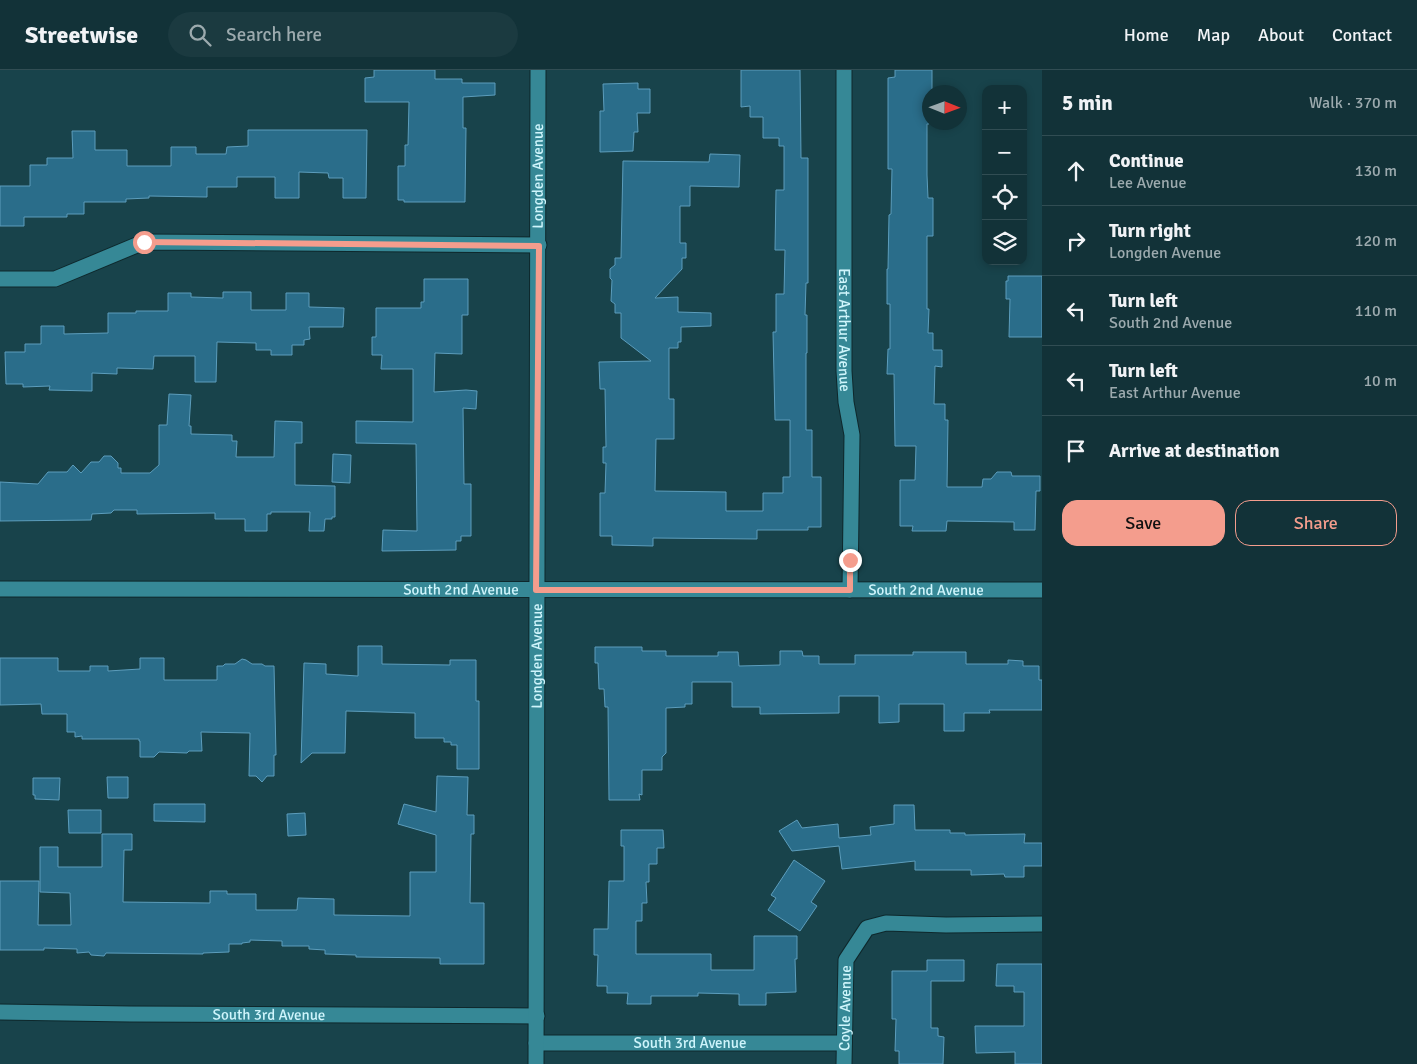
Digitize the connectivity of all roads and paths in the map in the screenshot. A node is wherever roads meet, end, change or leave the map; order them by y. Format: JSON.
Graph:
{"nodes":[{"id":1,"x":538,"y":70,"type":"edge"},
{"id":2,"x":844,"y":70,"type":"edge"},
{"id":3,"x":539,"y":246,"type":"junction"},
{"id":4,"x":0,"y":279,"type":"edge"},
{"id":5,"x":0,"y":590,"type":"edge"},
{"id":6,"x":536,"y":590,"type":"junction"},
{"id":7,"x":850,"y":590,"type":"junction"},
{"id":8,"x":1042,"y":590,"type":"edge"},
{"id":9,"x":1042,"y":924,"type":"edge"},
{"id":10,"x":0,"y":1012,"type":"edge"},
{"id":11,"x":537,"y":1016,"type":"junction"},
{"id":12,"x":536,"y":1043,"type":"junction"},
{"id":13,"x":844,"y":1043,"type":"junction"},
{"id":14,"x":536,"y":1064,"type":"edge"},
{"id":15,"x":844,"y":1064,"type":"edge"}],
"edges":[{"from":1,"to":3,"type":"street","name":"Longden Avenue"},
{"from":2,"to":7,"type":"street","name":"East Arthur Avenue"},
{"from":3,"to":4,"type":"street"},
{"from":3,"to":6,"type":"street","name":"Longden Avenue"},
{"from":5,"to":6,"type":"street","name":"South 2nd Avenue"},
{"from":6,"to":7,"type":"street","name":"South 2nd Avenue"},
{"from":6,"to":11,"type":"street","name":"Longden Avenue"},
{"from":7,"to":8,"type":"street","name":"South 2nd Avenue"},
{"from":9,"to":13,"type":"street","name":"Coyle Avenue"},
{"from":10,"to":11,"type":"street","name":"South 3rd Avenue"},
{"from":11,"to":12,"type":"street","name":"Longden Avenue"},
{"from":12,"to":13,"type":"street","name":"South 3rd Avenue"},
{"from":12,"to":14,"type":"street","name":"Longden Avenue"},
{"from":13,"to":15,"type":"street","name":"Coyle Avenue"}]}
